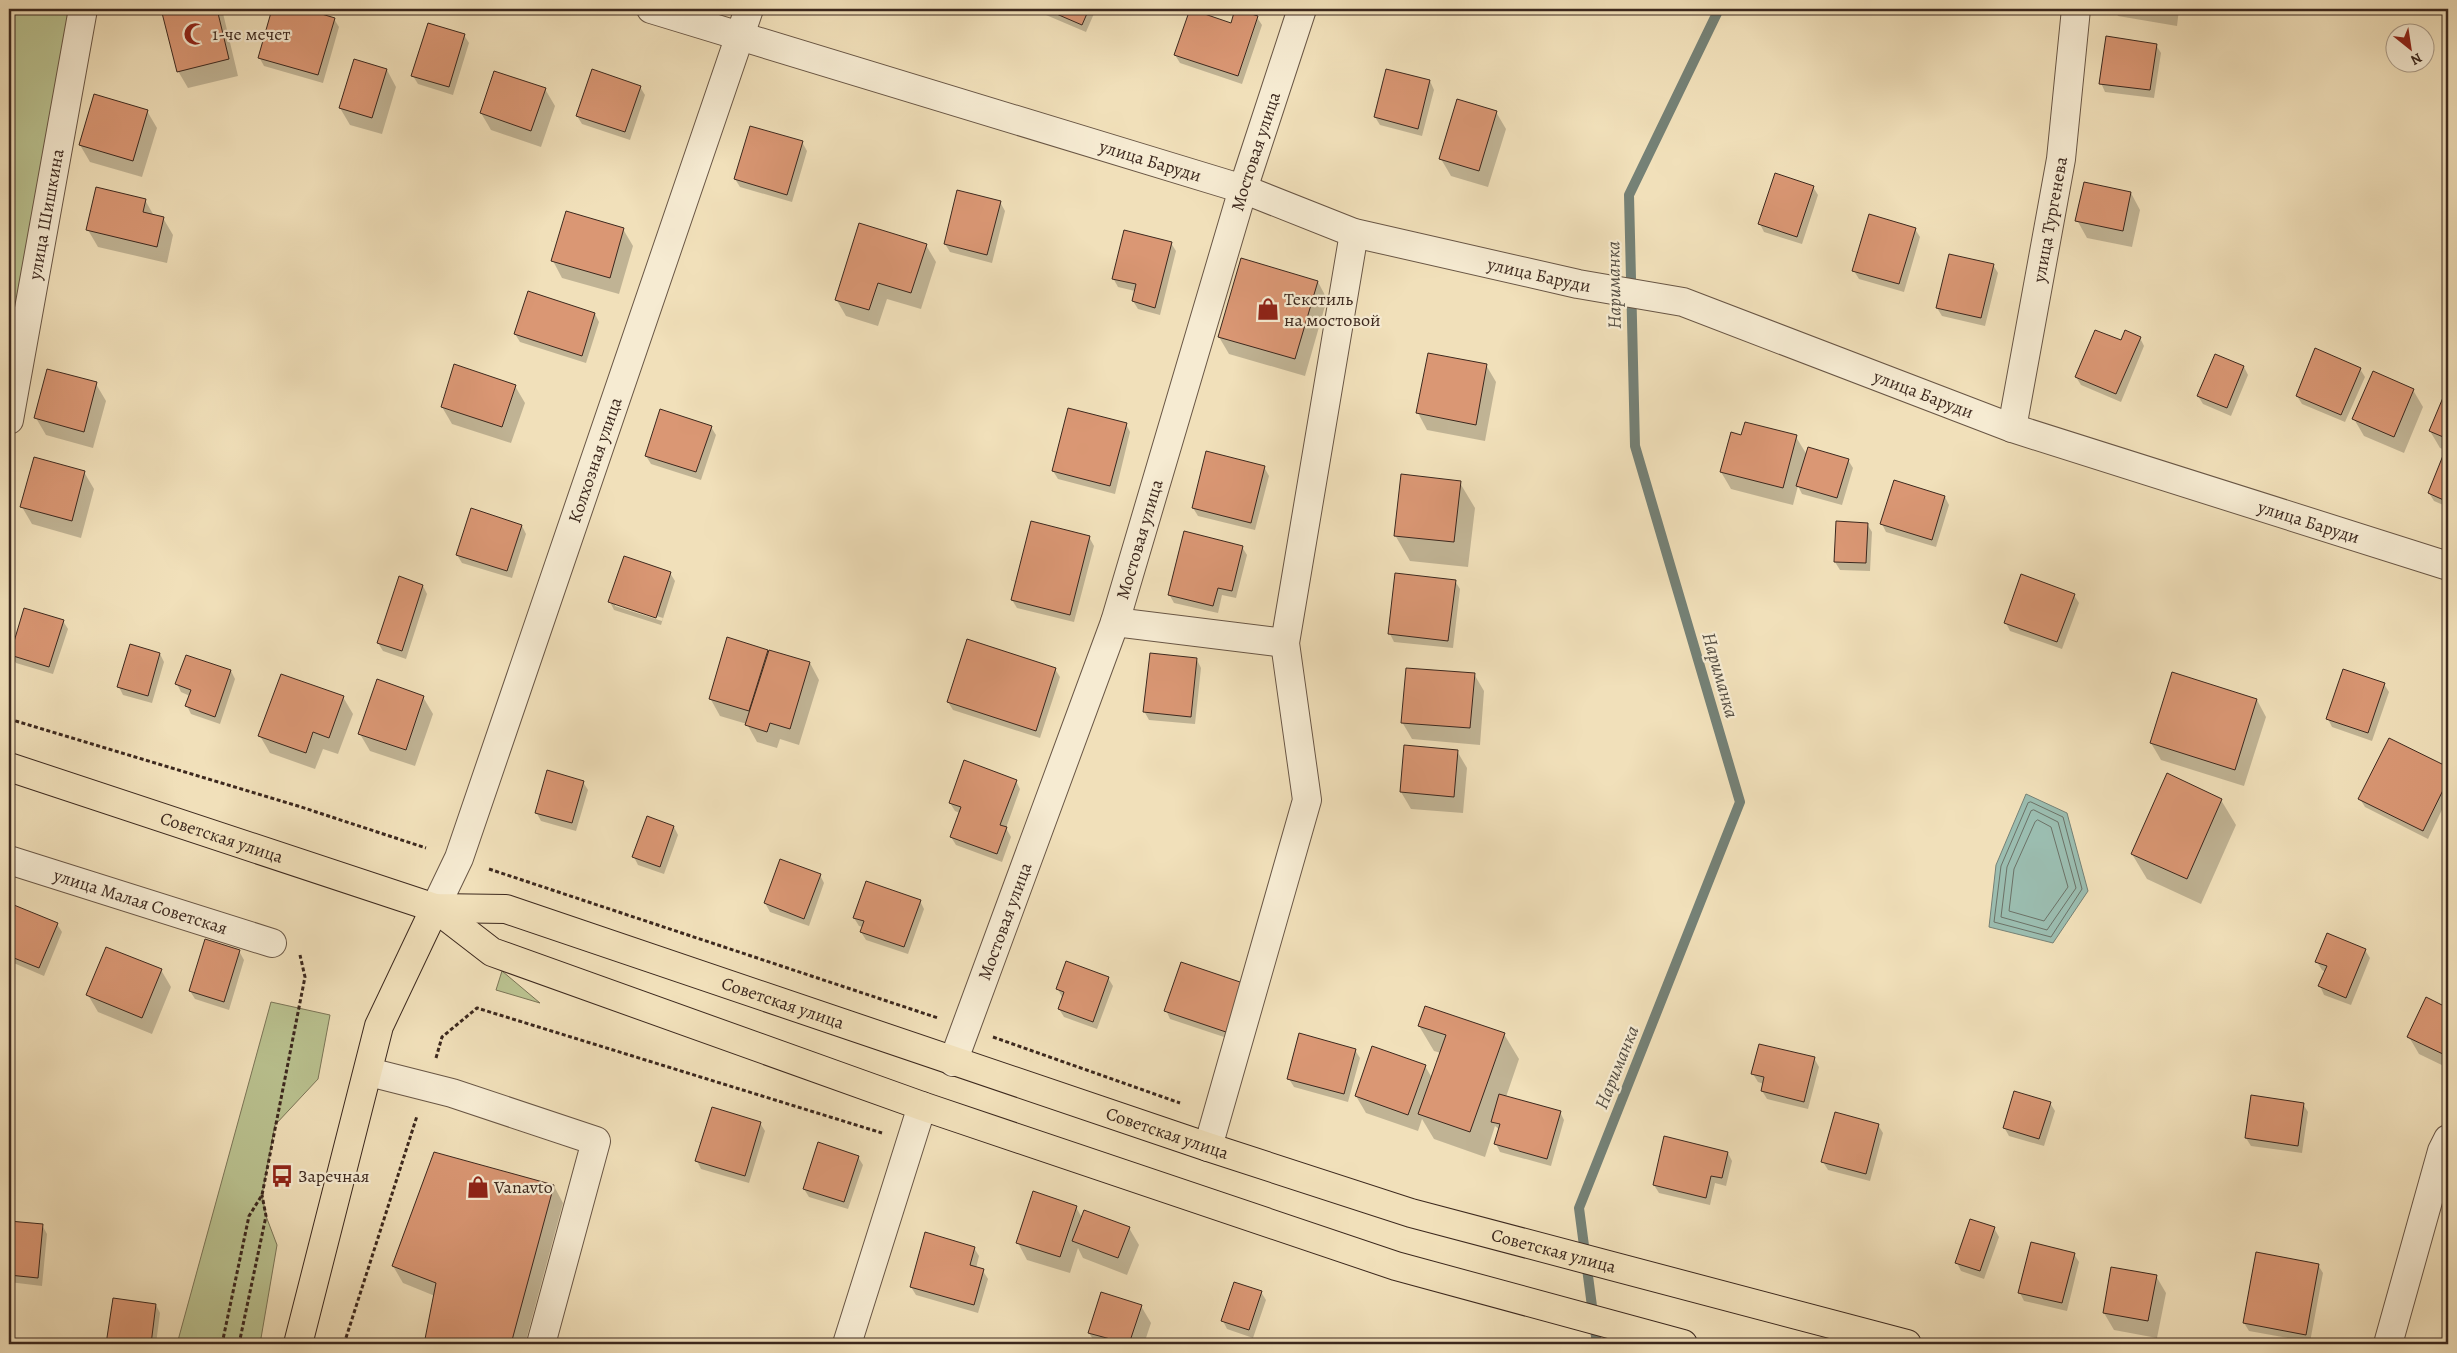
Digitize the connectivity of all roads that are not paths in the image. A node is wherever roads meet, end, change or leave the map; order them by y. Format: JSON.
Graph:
{"nodes":[{"id":1,"x":83,"y":9,"type":"edge"},
{"id":2,"x":651,"y":9,"type":"edge"},
{"id":3,"x":749,"y":9,"type":"edge"},
{"id":4,"x":1302,"y":9,"type":"edge"},
{"id":5,"x":2076,"y":9,"type":"edge"},
{"id":6,"x":740,"y":37,"type":"junction"},
{"id":7,"x":1243,"y":189,"type":"junction"},
{"id":8,"x":1354,"y":233,"type":"junction"},
{"id":9,"x":9,"y":420,"type":"edge"},
{"id":10,"x":2012,"y":428,"type":"junction"},
{"id":11,"x":2448,"y":566,"type":"edge"},
{"id":12,"x":1115,"y":622,"type":"junction"},
{"id":13,"x":1285,"y":642,"type":"junction"},
{"id":14,"x":9,"y":767,"type":"edge"},
{"id":15,"x":9,"y":860,"type":"edge"},
{"id":16,"x":435,"y":908,"type":"junction"},
{"id":17,"x":272,"y":943,"type":"dead end"},
{"id":18,"x":953,"y":1062,"type":"junction"},
{"id":19,"x":369,"y":1072,"type":"junction"},
{"id":20,"x":922,"y":1106,"type":"junction"},
{"id":21,"x":2448,"y":1139,"type":"edge"},
{"id":22,"x":1208,"y":1147,"type":"junction"},
{"id":23,"x":298,"y":1344,"type":"edge"},
{"id":24,"x":540,"y":1344,"type":"edge"},
{"id":25,"x":847,"y":1344,"type":"edge"},
{"id":26,"x":1683,"y":1344,"type":"edge"},
{"id":27,"x":1907,"y":1344,"type":"edge"},
{"id":28,"x":2388,"y":1344,"type":"edge"}],
"edges":[{"from":1,"to":9,"type":"street","name":"улица Шишкина"},
{"from":2,"to":6,"type":"street","name":"улица Баруди"},
{"from":3,"to":6,"type":"street","name":"Колхозная улица"},
{"from":4,"to":7,"type":"street","name":"Мостовая улица"},
{"from":5,"to":10,"type":"street","name":"улица Тургенева"},
{"from":6,"to":7,"type":"street","name":"улица Баруди"},
{"from":6,"to":16,"type":"street","name":"Колхозная улица"},
{"from":7,"to":8,"type":"street","name":"улица Баруди"},
{"from":7,"to":12,"type":"street","name":"Мостовая улица"},
{"from":8,"to":10,"type":"street","name":"улица Баруди"},
{"from":8,"to":13,"type":"street"},
{"from":10,"to":11,"type":"street","name":"улица Баруди"},
{"from":12,"to":13,"type":"street"},
{"from":12,"to":18,"type":"street","name":"Мостовая улица"},
{"from":13,"to":22,"type":"street"},
{"from":14,"to":16,"type":"main road","name":"Советская улица"},
{"from":15,"to":17,"type":"street","name":"улица Малая Советская"},
{"from":16,"to":18,"type":"main road","name":"Советская улица"},
{"from":16,"to":19,"type":"main road"},
{"from":16,"to":20,"type":"main road","name":"Советская улица"},
{"from":18,"to":22,"type":"main road","name":"Советская улица"},
{"from":19,"to":23,"type":"main road"},
{"from":19,"to":24,"type":"street"},
{"from":20,"to":25,"type":"street"},
{"from":20,"to":26,"type":"main road","name":"Советская улица"},
{"from":21,"to":28,"type":"street"},
{"from":22,"to":27,"type":"main road","name":"Советская улица"}]}
